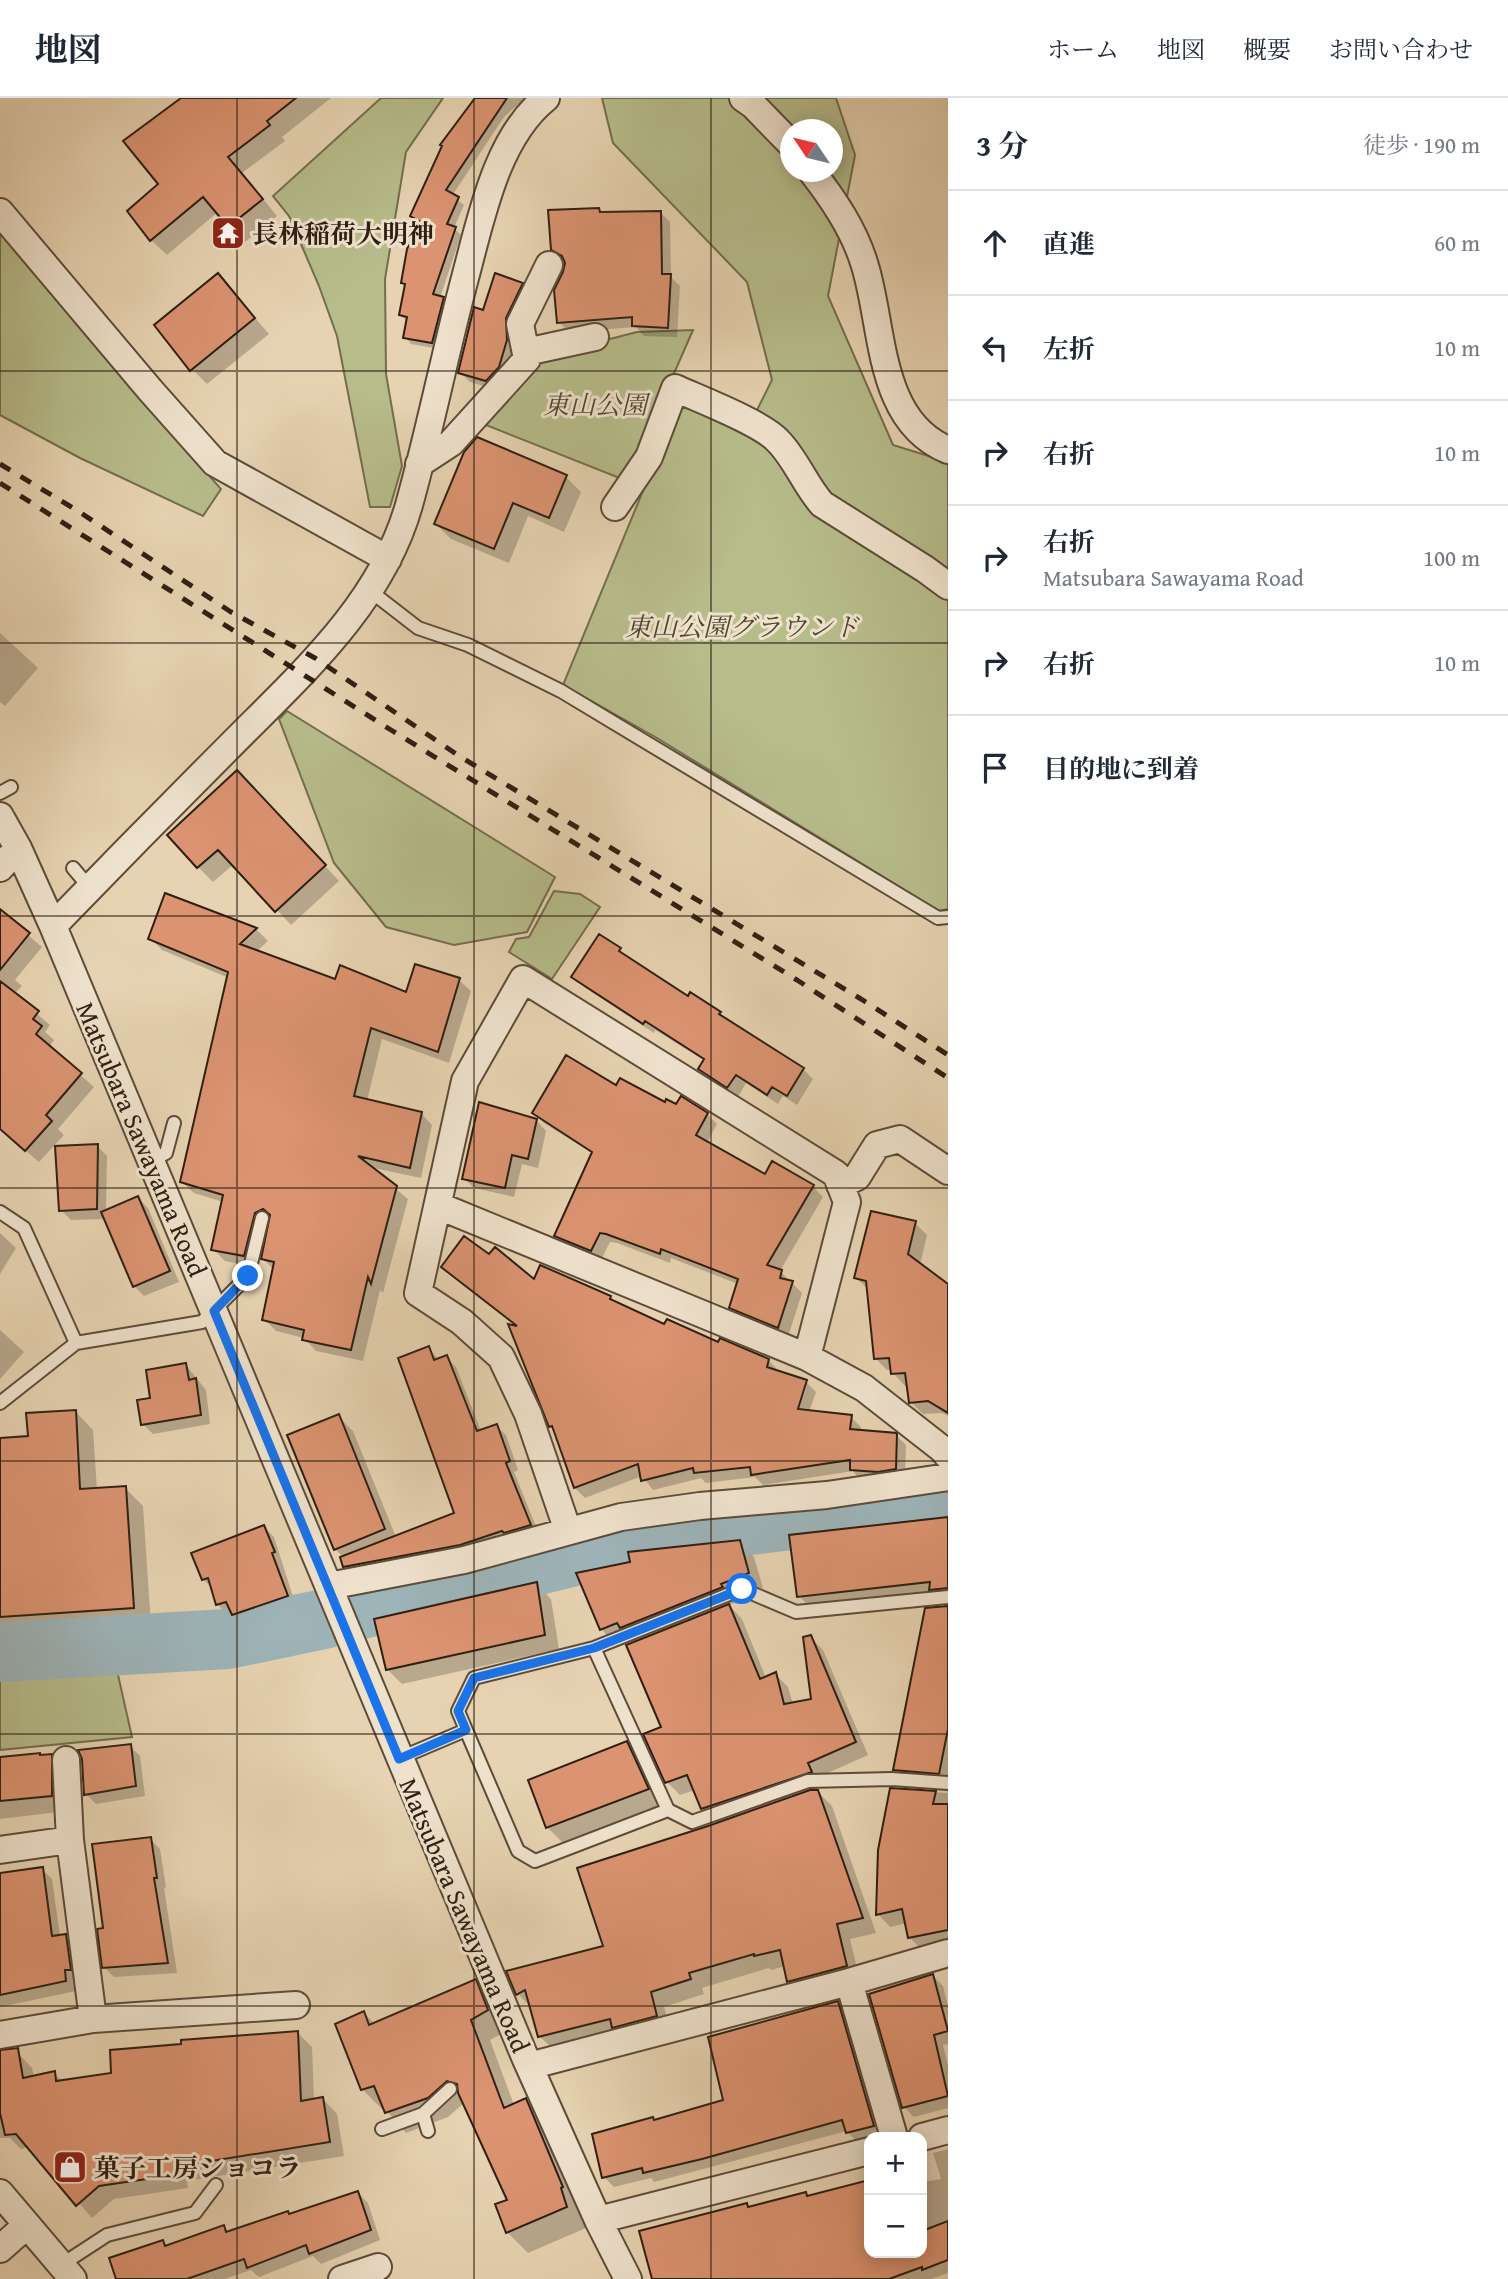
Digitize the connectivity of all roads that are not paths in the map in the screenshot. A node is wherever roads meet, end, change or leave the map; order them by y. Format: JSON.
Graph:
{"nodes":[{"id":1,"x":546,"y":98,"type":"edge"},
{"id":2,"x":743,"y":98,"type":"edge"},
{"id":3,"x":780,"y":132,"type":"edge"},
{"id":4,"x":820,"y":182,"type":"edge"},
{"id":5,"x":0,"y":212,"type":"edge"},
{"id":6,"x":549,"y":265,"type":"dead end"},
{"id":7,"x":594,"y":337,"type":"dead end"},
{"id":8,"x":526,"y":352,"type":"junction"},
{"id":9,"x":948,"y":450,"type":"edge"},
{"id":10,"x":419,"y":464,"type":"junction"},
{"id":11,"x":615,"y":507,"type":"dead end"},
{"id":12,"x":388,"y":559,"type":"junction"},
{"id":13,"x":948,"y":586,"type":"edge"},
{"id":14,"x":369,"y":590,"type":"junction"},
{"id":15,"x":0,"y":816,"type":"edge"},
{"id":16,"x":18,"y":848,"type":"junction"},
{"id":17,"x":0,"y":868,"type":"edge"},
{"id":18,"x":73,"y":868,"type":"dead end"},
{"id":19,"x":90,"y":888,"type":"junction"},
{"id":20,"x":948,"y":917,"type":"edge"},
{"id":21,"x":53,"y":926,"type":"junction"},
{"id":22,"x":174,"y":1123,"type":"dead end"},
{"id":23,"x":151,"y":1161,"type":"junction"},
{"id":24,"x":948,"y":1171,"type":"edge"},
{"id":25,"x":840,"y":1185,"type":"junction"},
{"id":26,"x":439,"y":1206,"type":"junction"},
{"id":27,"x":0,"y":1212,"type":"edge"},
{"id":28,"x":262,"y":1219,"type":"dead end"},
{"id":29,"x":214,"y":1311,"type":"junction"},
{"id":30,"x":76,"y":1343,"type":"junction"},
{"id":31,"x":807,"y":1357,"type":"junction"},
{"id":32,"x":0,"y":1403,"type":"edge"},
{"id":33,"x":948,"y":1456,"type":"edge"},
{"id":34,"x":948,"y":1477,"type":"edge"},
{"id":35,"x":568,"y":1531,"type":"junction"},
{"id":36,"x":329,"y":1586,"type":"junction"},
{"id":37,"x":948,"y":1597,"type":"edge"},
{"id":38,"x":594,"y":1648,"type":"junction"},
{"id":39,"x":466,"y":1730,"type":"junction"},
{"id":40,"x":399,"y":1759,"type":"junction"},
{"id":41,"x":65,"y":1760,"type":"dead end"},
{"id":42,"x":948,"y":1783,"type":"edge"},
{"id":43,"x":667,"y":1810,"type":"junction"},
{"id":44,"x":70,"y":1840,"type":"junction"},
{"id":45,"x":0,"y":1850,"type":"edge"},
{"id":46,"x":948,"y":1953,"type":"edge"},
{"id":47,"x":849,"y":1982,"type":"junction"},
{"id":48,"x":296,"y":2005,"type":"dead end"},
{"id":49,"x":93,"y":2019,"type":"junction"},
{"id":50,"x":0,"y":2035,"type":"edge"},
{"id":51,"x":529,"y":2066,"type":"junction"},
{"id":52,"x":450,"y":2089,"type":"dead end"},
{"id":53,"x":423,"y":2114,"type":"junction"},
{"id":54,"x":382,"y":2129,"type":"dead end"},
{"id":55,"x":948,"y":2130,"type":"edge"},
{"id":56,"x":428,"y":2131,"type":"dead end"},
{"id":57,"x":893,"y":2132,"type":"edge"},
{"id":58,"x":927,"y":2136,"type":"edge"},
{"id":59,"x":864,"y":2152,"type":"edge"},
{"id":60,"x":216,"y":2185,"type":"dead end"},
{"id":61,"x":0,"y":2193,"type":"edge"},
{"id":62,"x":592,"y":2222,"type":"junction"},
{"id":63,"x":27,"y":2225,"type":"junction"},
{"id":64,"x":0,"y":2249,"type":"edge"},
{"id":65,"x":378,"y":2267,"type":"dead end"},
{"id":66,"x":67,"y":2272,"type":"edge"},
{"id":67,"x":342,"y":2279,"type":"edge"},
{"id":68,"x":628,"y":2279,"type":"edge"}],
"edges":[{"from":1,"to":10,"type":"street"},
{"from":2,"to":3,"type":"street"},
{"from":4,"to":9,"type":"street"},
{"from":5,"to":12,"type":"street"},
{"from":6,"to":8,"type":"street"},
{"from":7,"to":8,"type":"street"},
{"from":8,"to":10,"type":"street"},
{"from":10,"to":12,"type":"street"},
{"from":11,"to":13,"type":"street"},
{"from":12,"to":14,"type":"street"},
{"from":14,"to":19,"type":"street"},
{"from":14,"to":20,"type":"lane"},
{"from":15,"to":16,"type":"street","name":"Matsubara Sawayama Road"},
{"from":16,"to":17,"type":"street"},
{"from":16,"to":21,"type":"street","name":"Matsubara Sawayama Road"},
{"from":18,"to":19,"type":"lane"},
{"from":19,"to":21,"type":"street"},
{"from":21,"to":23,"type":"street","name":"Matsubara Sawayama Road"},
{"from":22,"to":23,"type":"lane"},
{"from":23,"to":29,"type":"street","name":"Matsubara Sawayama Road"},
{"from":24,"to":25,"type":"street"},
{"from":25,"to":26,"type":"street"},
{"from":25,"to":31,"type":"street"},
{"from":26,"to":31,"type":"street"},
{"from":26,"to":35,"type":"street"},
{"from":27,"to":30,"type":"lane"},
{"from":28,"to":29,"type":"lane"},
{"from":29,"to":30,"type":"lane"},
{"from":29,"to":36,"type":"street","name":"Matsubara Sawayama Road"},
{"from":30,"to":32,"type":"lane"},
{"from":31,"to":33,"type":"street"},
{"from":34,"to":35,"type":"street"},
{"from":35,"to":36,"type":"street"},
{"from":36,"to":40,"type":"street","name":"Matsubara Sawayama Road"},
{"from":37,"to":38,"type":"lane"},
{"from":38,"to":39,"type":"lane"},
{"from":38,"to":43,"type":"lane"},
{"from":39,"to":40,"type":"lane"},
{"from":39,"to":43,"type":"lane"},
{"from":40,"to":51,"type":"street","name":"Matsubara Sawayama Road"},
{"from":41,"to":44,"type":"street"},
{"from":42,"to":43,"type":"lane"},
{"from":44,"to":45,"type":"street"},
{"from":44,"to":49,"type":"street"},
{"from":46,"to":47,"type":"street"},
{"from":47,"to":51,"type":"street"},
{"from":47,"to":57,"type":"street"},
{"from":48,"to":49,"type":"street"},
{"from":49,"to":50,"type":"street"},
{"from":51,"to":62,"type":"street","name":"Matsubara Sawayama Road"},
{"from":52,"to":53,"type":"lane"},
{"from":53,"to":54,"type":"lane"},
{"from":53,"to":56,"type":"lane"},
{"from":55,"to":58,"type":"street"},
{"from":59,"to":62,"type":"street"},
{"from":60,"to":66,"type":"lane"},
{"from":61,"to":63,"type":"street"},
{"from":62,"to":68,"type":"street","name":"Matsubara Sawayama Road"},
{"from":63,"to":64,"type":"street"},
{"from":63,"to":66,"type":"street"},
{"from":65,"to":67,"type":"street"}]}
